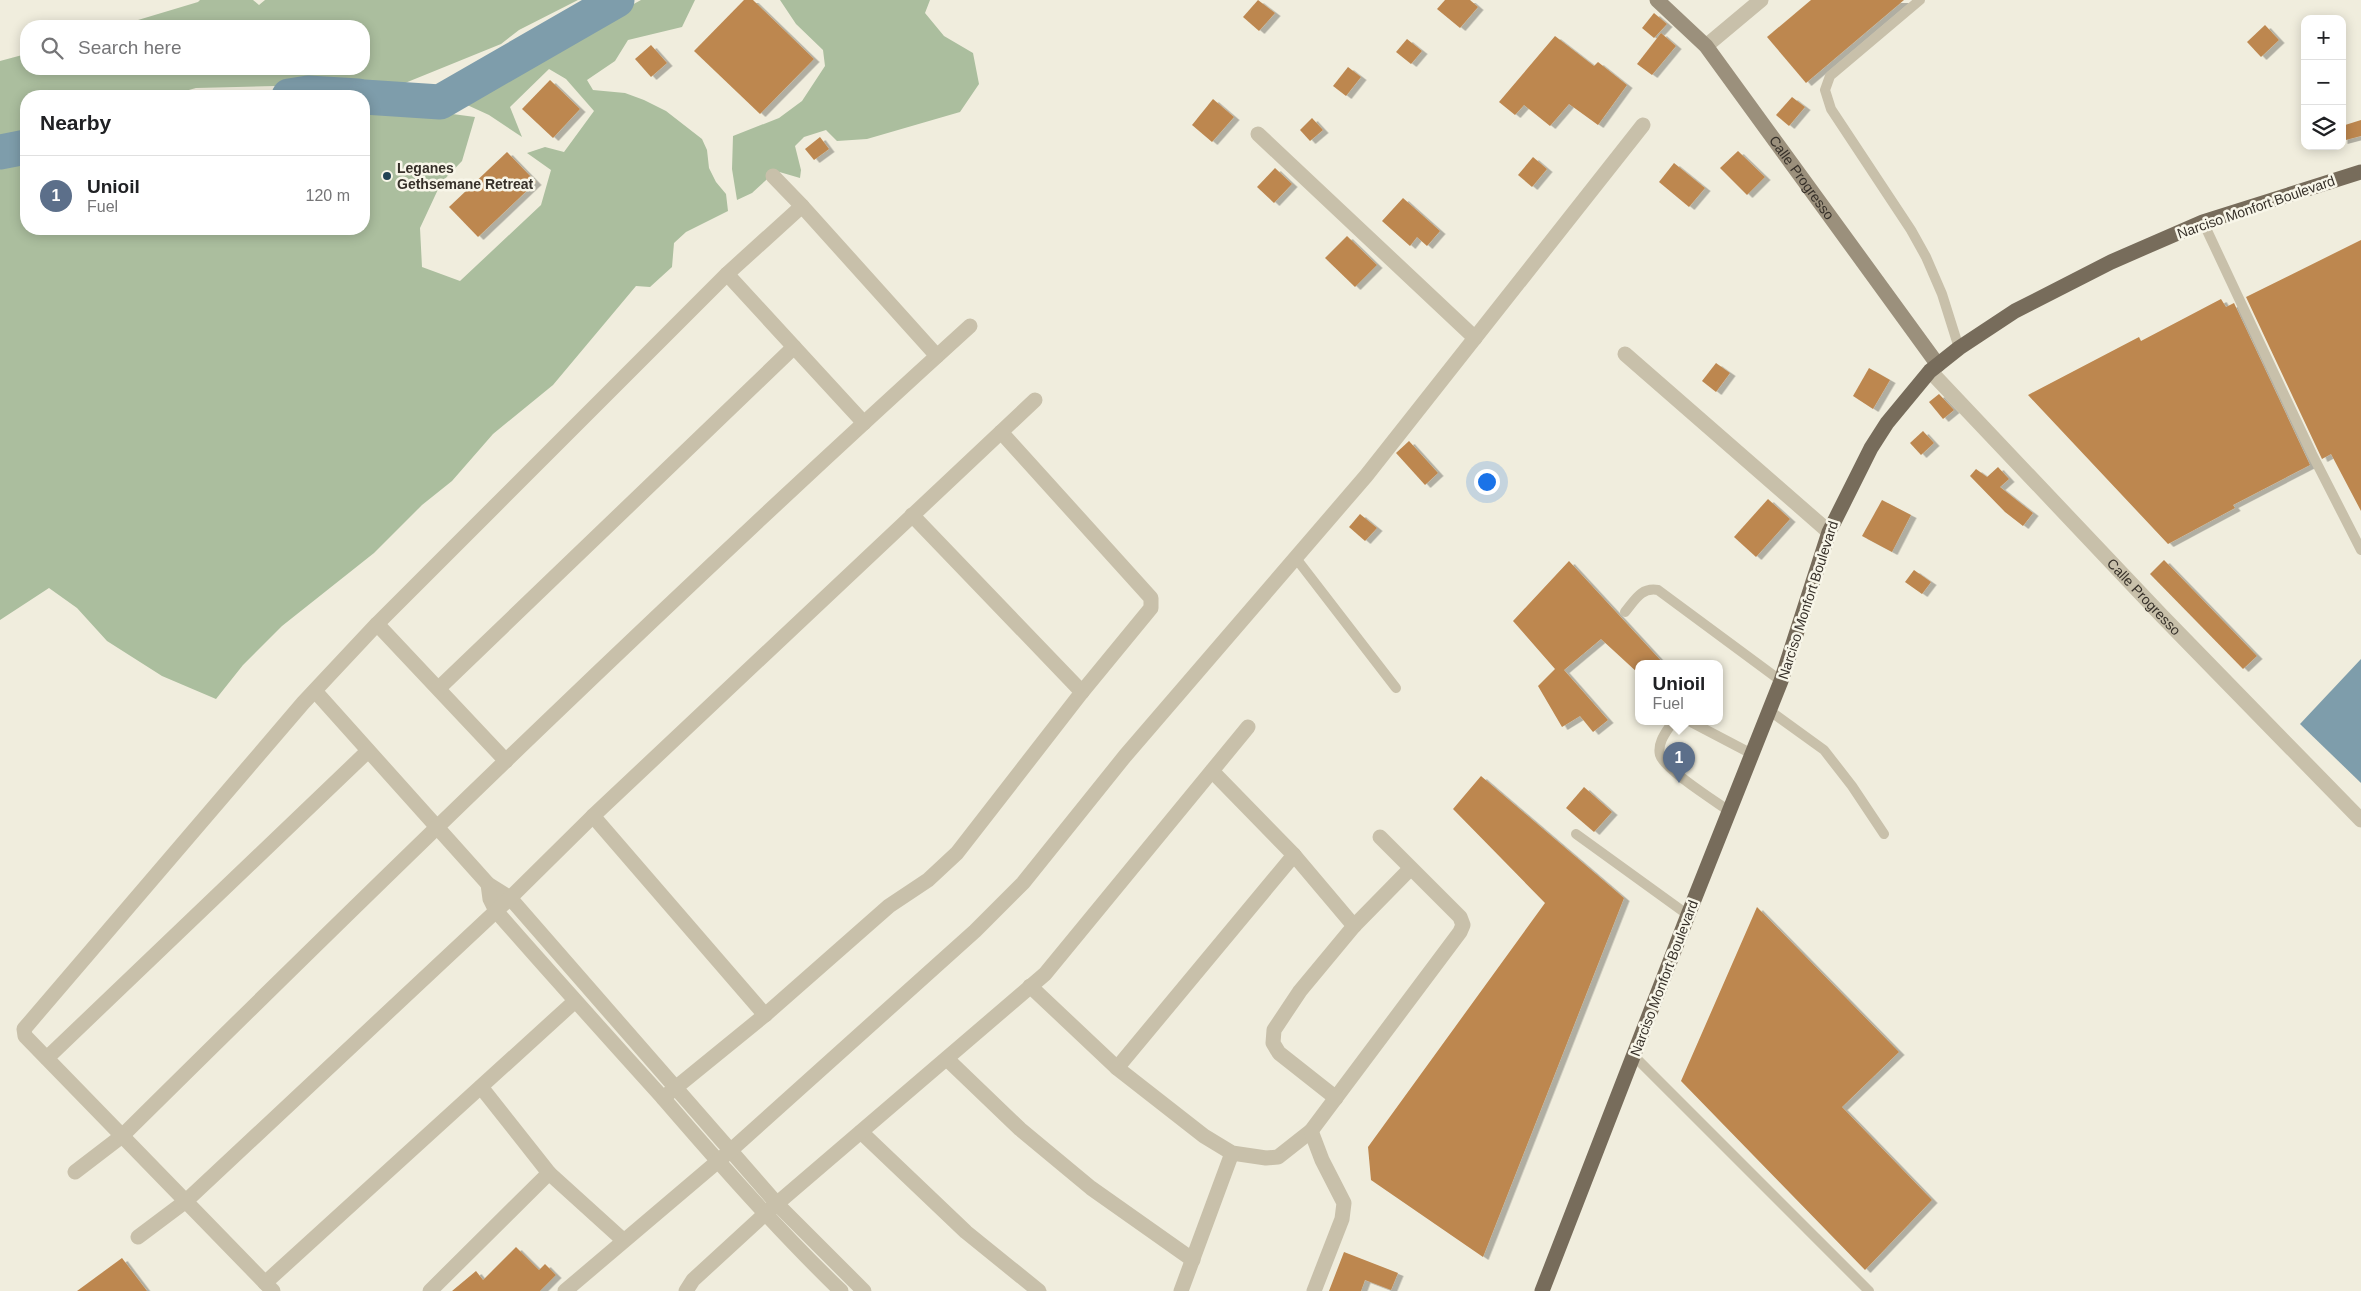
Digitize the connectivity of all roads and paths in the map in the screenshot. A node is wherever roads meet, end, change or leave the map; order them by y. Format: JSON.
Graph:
{"nodes":[{"id":1,"x":1657,"y":0,"type":"edge"},
{"id":2,"x":1762,"y":0,"type":"edge"},
{"id":3,"x":1920,"y":0,"type":"edge"},
{"id":4,"x":1706,"y":46,"type":"junction"},
{"id":5,"x":1643,"y":125,"type":"dead end"},
{"id":6,"x":1258,"y":134,"type":"dead end"},
{"id":7,"x":2361,"y":172,"type":"edge"},
{"id":8,"x":773,"y":176,"type":"dead end"},
{"id":9,"x":802,"y":206,"type":"junction"},
{"id":10,"x":2204,"y":222,"type":"junction"},
{"id":11,"x":727,"y":274,"type":"junction"},
{"id":12,"x":970,"y":326,"type":"dead end"},
{"id":13,"x":1475,"y":338,"type":"junction"},
{"id":14,"x":794,"y":347,"type":"junction"},
{"id":15,"x":1959,"y":348,"type":"junction"},
{"id":16,"x":1625,"y":354,"type":"dead end"},
{"id":17,"x":937,"y":356,"type":"junction"},
{"id":18,"x":1934,"y":368,"type":"junction"},
{"id":19,"x":1035,"y":400,"type":"dead end"},
{"id":20,"x":864,"y":423,"type":"junction"},
{"id":21,"x":1001,"y":432,"type":"junction"},
{"id":22,"x":912,"y":515,"type":"junction"},
{"id":23,"x":1829,"y":532,"type":"junction"},
{"id":24,"x":2361,"y":550,"type":"edge"},
{"id":25,"x":1294,"y":557,"type":"junction"},
{"id":26,"x":1625,"y":612,"type":"dead end"},
{"id":27,"x":377,"y":624,"type":"junction"},
{"id":28,"x":1782,"y":681,"type":"junction"},
{"id":29,"x":439,"y":688,"type":"junction"},
{"id":30,"x":1396,"y":688,"type":"dead end"},
{"id":31,"x":315,"y":691,"type":"junction"},
{"id":32,"x":1082,"y":692,"type":"junction"},
{"id":33,"x":1770,"y":711,"type":"junction"},
{"id":34,"x":1671,"y":725,"type":"edge"},
{"id":35,"x":1697,"y":725,"type":"edge"},
{"id":36,"x":1248,"y":727,"type":"dead end"},
{"id":37,"x":368,"y":751,"type":"junction"},
{"id":38,"x":1752,"y":754,"type":"junction"},
{"id":39,"x":506,"y":761,"type":"junction"},
{"id":40,"x":1212,"y":771,"type":"junction"},
{"id":41,"x":1729,"y":811,"type":"junction"},
{"id":42,"x":593,"y":816,"type":"junction"},
{"id":43,"x":2361,"y":820,"type":"edge"},
{"id":44,"x":436,"y":828,"type":"junction"},
{"id":45,"x":1576,"y":834,"type":"dead end"},
{"id":46,"x":1884,"y":834,"type":"dead end"},
{"id":47,"x":1380,"y":837,"type":"dead end"},
{"id":48,"x":1294,"y":855,"type":"junction"},
{"id":49,"x":1410,"y":869,"type":"junction"},
{"id":50,"x":488,"y":884,"type":"junction"},
{"id":51,"x":510,"y":898,"type":"junction"},
{"id":52,"x":496,"y":911,"type":"junction"},
{"id":53,"x":1688,"y":915,"type":"junction"},
{"id":54,"x":1354,"y":926,"type":"junction"},
{"id":55,"x":1030,"y":986,"type":"junction"},
{"id":56,"x":574,"y":1002,"type":"junction"},
{"id":57,"x":764,"y":1015,"type":"junction"},
{"id":58,"x":1634,"y":1056,"type":"junction"},
{"id":59,"x":47,"y":1058,"type":"junction"},
{"id":60,"x":947,"y":1058,"type":"junction"},
{"id":61,"x":1118,"y":1068,"type":"junction"},
{"id":62,"x":481,"y":1087,"type":"junction"},
{"id":63,"x":669,"y":1094,"type":"junction"},
{"id":64,"x":1336,"y":1098,"type":"junction"},
{"id":65,"x":1311,"y":1131,"type":"junction"},
{"id":66,"x":861,"y":1132,"type":"junction"},
{"id":67,"x":122,"y":1136,"type":"junction"},
{"id":68,"x":730,"y":1151,"type":"junction"},
{"id":69,"x":1232,"y":1153,"type":"junction"},
{"id":70,"x":716,"y":1161,"type":"junction"},
{"id":71,"x":75,"y":1172,"type":"dead end"},
{"id":72,"x":549,"y":1173,"type":"junction"},
{"id":73,"x":186,"y":1201,"type":"junction"},
{"id":74,"x":772,"y":1209,"type":"junction"},
{"id":75,"x":138,"y":1237,"type":"dead end"},
{"id":76,"x":623,"y":1240,"type":"junction"},
{"id":77,"x":1193,"y":1260,"type":"junction"},
{"id":78,"x":269,"y":1287,"type":"edge"},
{"id":79,"x":430,"y":1291,"type":"edge"},
{"id":80,"x":565,"y":1291,"type":"edge"},
{"id":81,"x":686,"y":1291,"type":"edge"},
{"id":82,"x":840,"y":1291,"type":"edge"},
{"id":83,"x":864,"y":1291,"type":"edge"},
{"id":84,"x":1040,"y":1291,"type":"edge"},
{"id":85,"x":1181,"y":1291,"type":"edge"},
{"id":86,"x":1314,"y":1291,"type":"edge"},
{"id":87,"x":1542,"y":1291,"type":"edge"},
{"id":88,"x":1869,"y":1291,"type":"edge"}],
"edges":[{"from":1,"to":4,"type":"main road","name":"Calle Progresso"},
{"from":2,"to":4,"type":"street"},
{"from":3,"to":15,"type":"lane"},
{"from":4,"to":18,"type":"main road","name":"Calle Progresso"},
{"from":5,"to":13,"type":"street"},
{"from":6,"to":13,"type":"street"},
{"from":7,"to":10,"type":"main road","name":"Narciso Monfort Boulevard"},
{"from":8,"to":9,"type":"street"},
{"from":9,"to":11,"type":"street"},
{"from":9,"to":17,"type":"street"},
{"from":10,"to":15,"type":"main road","name":"Narciso Monfort Boulevard"},
{"from":10,"to":24,"type":"lane"},
{"from":11,"to":14,"type":"street"},
{"from":11,"to":27,"type":"street"},
{"from":12,"to":17,"type":"street"},
{"from":13,"to":25,"type":"street"},
{"from":14,"to":20,"type":"street"},
{"from":14,"to":29,"type":"street"},
{"from":15,"to":18,"type":"main road","name":"Narciso Monfort Boulevard"},
{"from":16,"to":23,"type":"street"},
{"from":17,"to":20,"type":"street"},
{"from":18,"to":23,"type":"main road","name":"Narciso Monfort Boulevard"},
{"from":18,"to":43,"type":"street","name":"Calle Progresso"},
{"from":19,"to":21,"type":"street"},
{"from":20,"to":39,"type":"street"},
{"from":21,"to":22,"type":"street"},
{"from":21,"to":32,"type":"street"},
{"from":22,"to":32,"type":"street"},
{"from":22,"to":42,"type":"street"},
{"from":23,"to":28,"type":"main road","name":"Narciso Monfort Boulevard"},
{"from":25,"to":30,"type":"lane"},
{"from":25,"to":68,"type":"street"},
{"from":26,"to":28,"type":"lane"},
{"from":27,"to":29,"type":"street"},
{"from":27,"to":31,"type":"street"},
{"from":28,"to":33,"type":"main road","name":"Narciso Monfort Boulevard"},
{"from":29,"to":39,"type":"street"},
{"from":31,"to":37,"type":"street"},
{"from":31,"to":59,"type":"street"},
{"from":32,"to":57,"type":"street"},
{"from":33,"to":38,"type":"main road","name":"Narciso Monfort Boulevard"},
{"from":33,"to":46,"type":"lane"},
{"from":34,"to":41,"type":"lane"},
{"from":35,"to":38,"type":"lane"},
{"from":36,"to":40,"type":"street"},
{"from":37,"to":44,"type":"street"},
{"from":37,"to":59,"type":"street"},
{"from":38,"to":41,"type":"main road","name":"Narciso Monfort Boulevard"},
{"from":39,"to":44,"type":"street"},
{"from":40,"to":48,"type":"street"},
{"from":40,"to":55,"type":"street"},
{"from":41,"to":53,"type":"main road","name":"Narciso Monfort Boulevard"},
{"from":42,"to":51,"type":"street"},
{"from":42,"to":57,"type":"street"},
{"from":44,"to":50,"type":"street"},
{"from":44,"to":67,"type":"street"},
{"from":45,"to":53,"type":"lane"},
{"from":47,"to":49,"type":"street"},
{"from":48,"to":54,"type":"street"},
{"from":48,"to":61,"type":"street"},
{"from":49,"to":54,"type":"street"},
{"from":49,"to":64,"type":"street"},
{"from":50,"to":51,"type":"street"},
{"from":50,"to":52,"type":"street"},
{"from":51,"to":52,"type":"street"},
{"from":51,"to":63,"type":"street"},
{"from":52,"to":56,"type":"street"},
{"from":52,"to":73,"type":"street"},
{"from":53,"to":58,"type":"main road","name":"Narciso Monfort Boulevard"},
{"from":54,"to":64,"type":"street"},
{"from":55,"to":60,"type":"street"},
{"from":55,"to":61,"type":"street"},
{"from":56,"to":62,"type":"street"},
{"from":56,"to":63,"type":"street"},
{"from":57,"to":63,"type":"street"},
{"from":58,"to":87,"type":"main road","name":"Narciso Monfort Boulevard"},
{"from":58,"to":88,"type":"lane"},
{"from":59,"to":67,"type":"street"},
{"from":60,"to":66,"type":"street"},
{"from":60,"to":77,"type":"street"},
{"from":61,"to":69,"type":"street"},
{"from":62,"to":72,"type":"street"},
{"from":62,"to":78,"type":"street"},
{"from":63,"to":68,"type":"street"},
{"from":63,"to":70,"type":"street"},
{"from":64,"to":65,"type":"street"},
{"from":65,"to":69,"type":"street"},
{"from":65,"to":86,"type":"street"},
{"from":66,"to":74,"type":"street"},
{"from":66,"to":84,"type":"street"},
{"from":67,"to":71,"type":"street"},
{"from":67,"to":73,"type":"street"},
{"from":68,"to":70,"type":"street"},
{"from":68,"to":74,"type":"street"},
{"from":69,"to":77,"type":"street"},
{"from":70,"to":74,"type":"street"},
{"from":70,"to":76,"type":"street"},
{"from":72,"to":76,"type":"street"},
{"from":72,"to":79,"type":"street"},
{"from":73,"to":75,"type":"street"},
{"from":73,"to":78,"type":"street"},
{"from":74,"to":81,"type":"street"},
{"from":74,"to":82,"type":"street"},
{"from":74,"to":83,"type":"street"},
{"from":76,"to":80,"type":"street"},
{"from":77,"to":85,"type":"street"}]}
